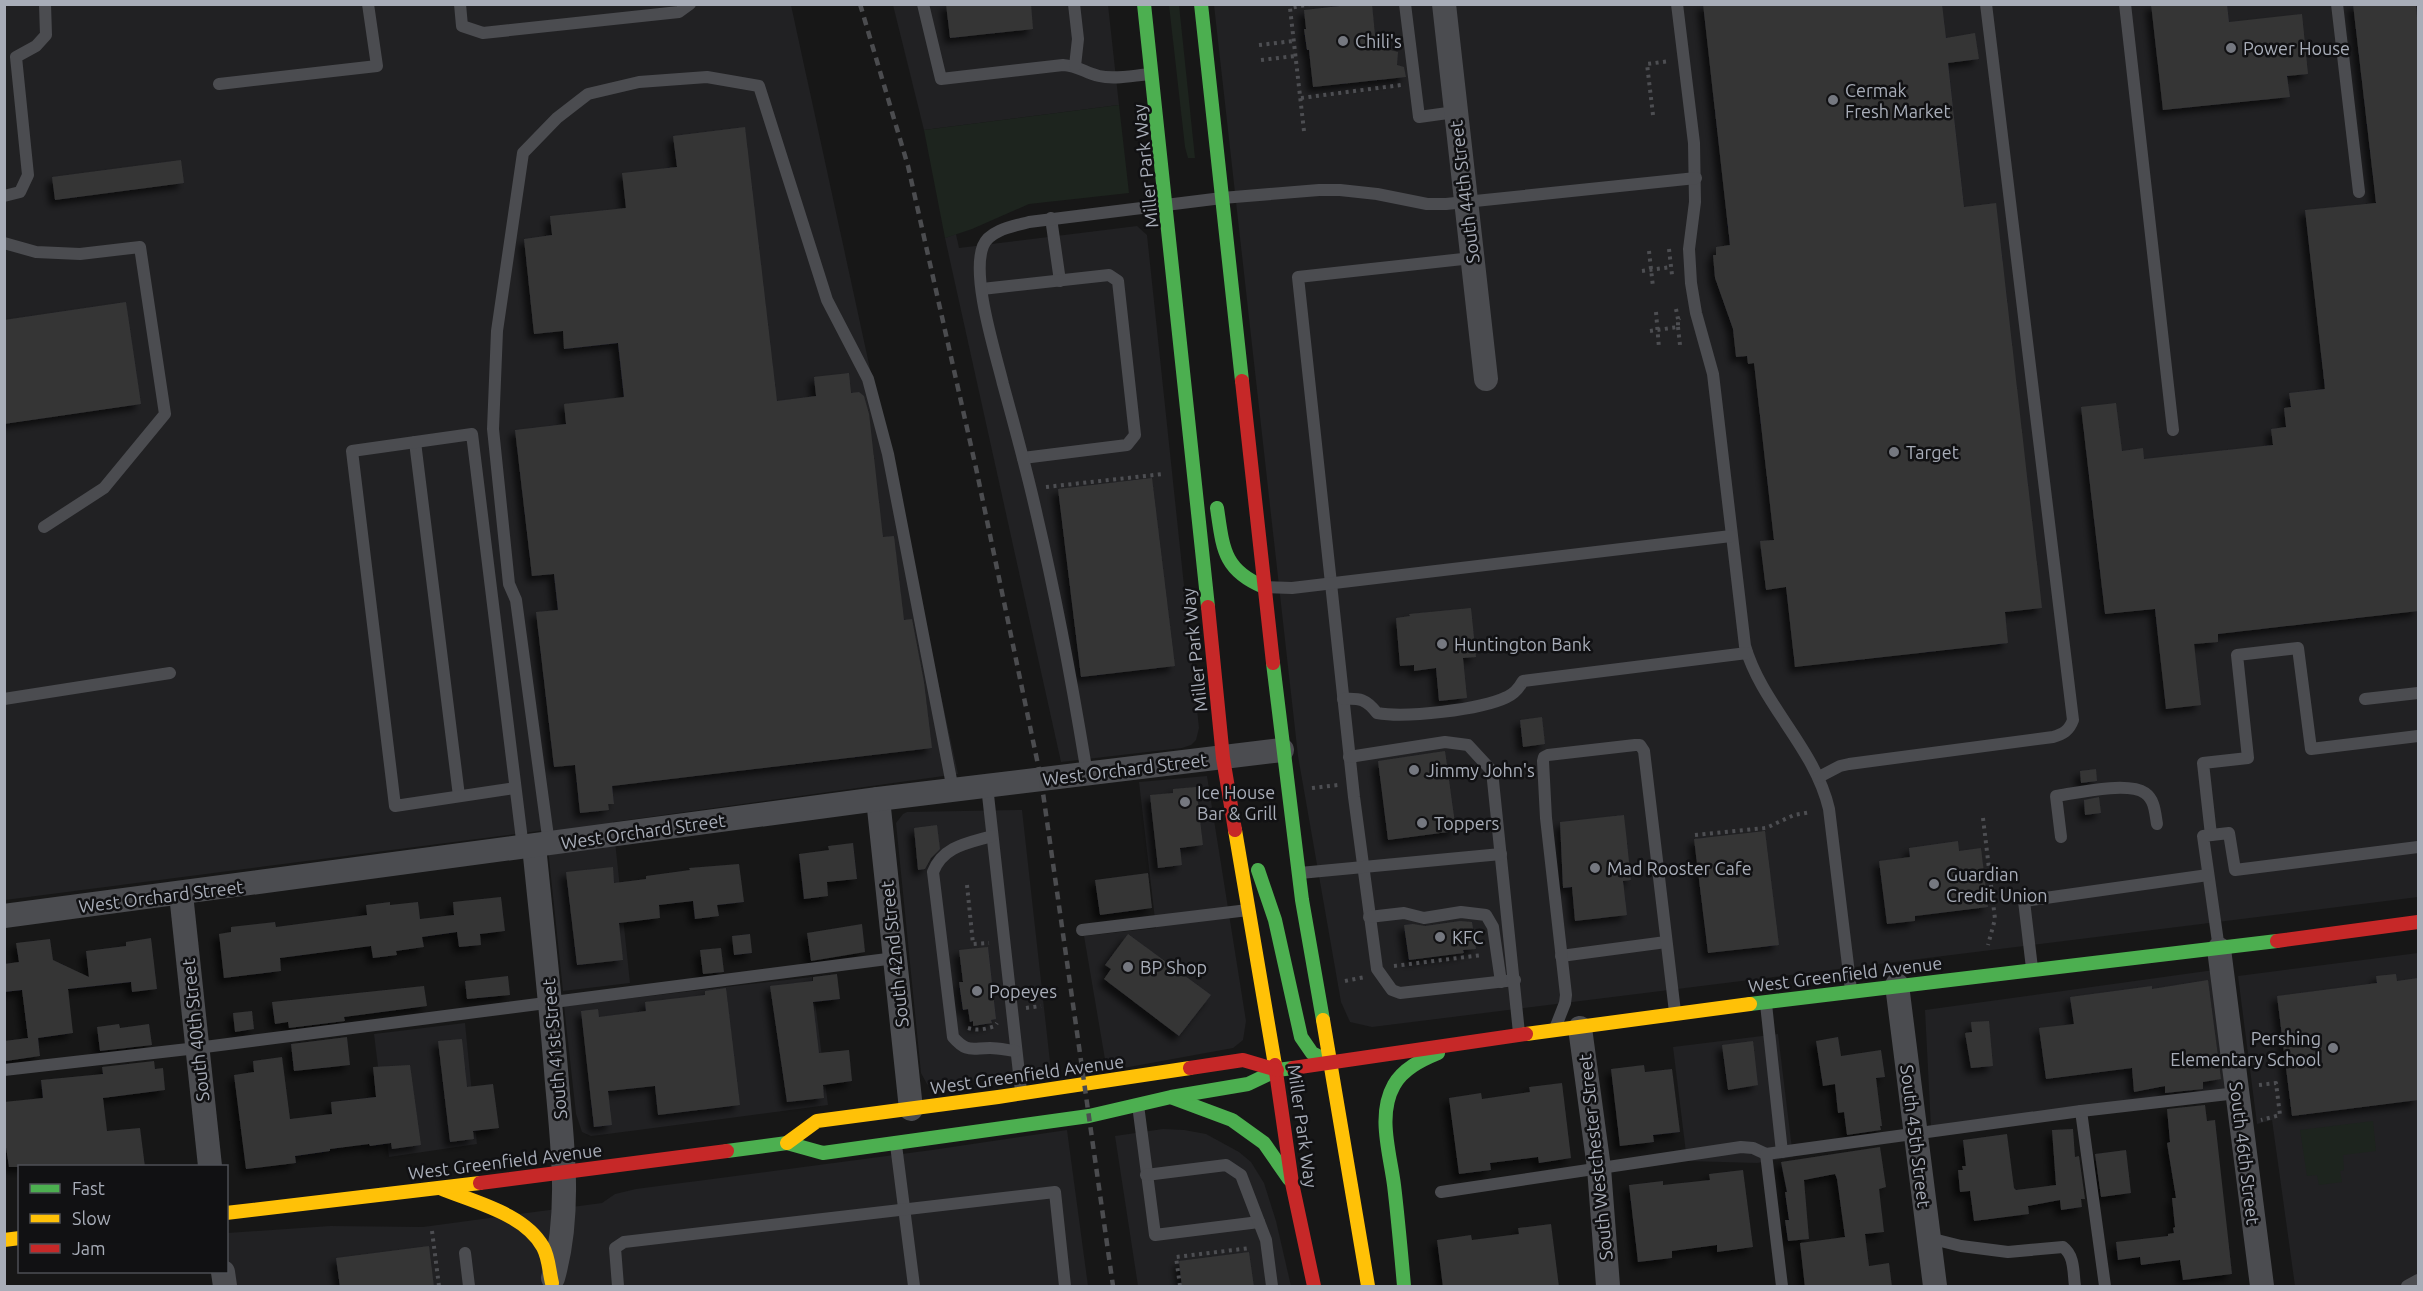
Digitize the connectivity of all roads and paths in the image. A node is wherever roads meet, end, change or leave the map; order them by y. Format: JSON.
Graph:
{"nodes":[{"id":1,"x":45,"y":4,"type":"edge"},
{"id":2,"x":368,"y":4,"type":"edge"},
{"id":3,"x":460,"y":4,"type":"edge"},
{"id":4,"x":690,"y":4,"type":"edge"},
{"id":5,"x":923,"y":4,"type":"edge"},
{"id":6,"x":1074,"y":4,"type":"edge"},
{"id":7,"x":1144,"y":4,"type":"edge"},
{"id":8,"x":1201,"y":4,"type":"edge"},
{"id":9,"x":1310,"y":4,"type":"edge"},
{"id":10,"x":1406,"y":4,"type":"edge"},
{"id":11,"x":1444,"y":4,"type":"edge"},
{"id":12,"x":1677,"y":4,"type":"edge"},
{"id":13,"x":1986,"y":4,"type":"edge"},
{"id":14,"x":2125,"y":4,"type":"edge"},
{"id":15,"x":2337,"y":4,"type":"edge"},
{"id":16,"x":1294,"y":42,"type":"junction"},
{"id":17,"x":1259,"y":45,"type":"dead end"},
{"id":18,"x":1295,"y":56,"type":"junction"},
{"id":19,"x":1683,"y":59,"type":"junction"},
{"id":20,"x":1260,"y":60,"type":"dead end"},
{"id":21,"x":1075,"y":66,"type":"junction"},
{"id":22,"x":1153,"y":74,"type":"junction"},
{"id":23,"x":1415,"y":83,"type":"junction"},
{"id":24,"x":219,"y":84,"type":"dead end"},
{"id":25,"x":1300,"y":98,"type":"junction"},
{"id":26,"x":1455,"y":112,"type":"junction"},
{"id":27,"x":1653,"y":115,"type":"dead end"},
{"id":28,"x":1304,"y":131,"type":"dead end"},
{"id":29,"x":1696,"y":177,"type":"junction"},
{"id":30,"x":2359,"y":192,"type":"dead end"},
{"id":31,"x":4,"y":196,"type":"edge"},
{"id":32,"x":1222,"y":198,"type":"junction"},
{"id":33,"x":1466,"y":202,"type":"junction"},
{"id":34,"x":1167,"y":205,"type":"junction"},
{"id":35,"x":1051,"y":218,"type":"junction"},
{"id":36,"x":4,"y":243,"type":"edge"},
{"id":37,"x":1669,"y":249,"type":"dead end"},
{"id":38,"x":1649,"y":251,"type":"dead end"},
{"id":39,"x":1472,"y":258,"type":"junction"},
{"id":40,"x":1673,"y":266,"type":"junction"},
{"id":41,"x":1651,"y":269,"type":"junction"},
{"id":42,"x":1642,"y":270,"type":"dead end"},
{"id":43,"x":1060,"y":280,"type":"junction"},
{"id":44,"x":1673,"y":285,"type":"dead end"},
{"id":45,"x":1653,"y":287,"type":"dead end"},
{"id":46,"x":982,"y":289,"type":"junction"},
{"id":47,"x":1676,"y":309,"type":"dead end"},
{"id":48,"x":1656,"y":312,"type":"dead end"},
{"id":49,"x":1678,"y":327,"type":"junction"},
{"id":50,"x":1657,"y":330,"type":"junction"},
{"id":51,"x":1650,"y":331,"type":"dead end"},
{"id":52,"x":1680,"y":345,"type":"dead end"},
{"id":53,"x":1659,"y":348,"type":"dead end"},
{"id":54,"x":1486,"y":379,"type":"dead end"},
{"id":55,"x":1185,"y":382,"type":"junction"},
{"id":56,"x":2173,"y":430,"type":"dead end"},
{"id":57,"x":415,"y":442,"type":"junction"},
{"id":58,"x":1204,"y":446,"type":"dead end"},
{"id":59,"x":1023,"y":458,"type":"junction"},
{"id":60,"x":1163,"y":474,"type":"dead end"},
{"id":61,"x":1031,"y":489,"type":"junction"},
{"id":62,"x":1215,"y":493,"type":"dead end"},
{"id":63,"x":44,"y":527,"type":"dead end"},
{"id":64,"x":1731,"y":536,"type":"junction"},
{"id":65,"x":1331,"y":583,"type":"junction"},
{"id":66,"x":1264,"y":586,"type":"junction"},
{"id":67,"x":1747,"y":653,"type":"junction"},
{"id":68,"x":170,"y":673,"type":"dead end"},
{"id":69,"x":2418,"y":693,"type":"edge"},
{"id":70,"x":4,"y":699,"type":"edge"},
{"id":71,"x":1343,"y":699,"type":"junction"},
{"id":72,"x":2365,"y":699,"type":"dead end"},
{"id":73,"x":2418,"y":736,"type":"edge"},
{"id":74,"x":1282,"y":750,"type":"junction"},
{"id":75,"x":1349,"y":757,"type":"junction"},
{"id":76,"x":1223,"y":758,"type":"junction"},
{"id":77,"x":1087,"y":774,"type":"junction"},
{"id":78,"x":1819,"y":777,"type":"junction"},
{"id":79,"x":1352,"y":784,"type":"junction"},
{"id":80,"x":987,"y":786,"type":"junction"},
{"id":81,"x":515,"y":788,"type":"junction"},
{"id":82,"x":1309,"y":788,"type":"dead end"},
{"id":83,"x":953,"y":790,"type":"junction"},
{"id":84,"x":459,"y":796,"type":"junction"},
{"id":85,"x":878,"y":799,"type":"junction"},
{"id":86,"x":1811,"y":812,"type":"dead end"},
{"id":87,"x":1983,"y":818,"type":"dead end"},
{"id":88,"x":1235,"y":821,"type":"junction"},
{"id":89,"x":2157,"y":824,"type":"dead end"},
{"id":90,"x":2211,"y":835,"type":"junction"},
{"id":91,"x":992,"y":836,"type":"junction"},
{"id":92,"x":1695,"y":836,"type":"dead end"},
{"id":93,"x":2061,"y":837,"type":"dead end"},
{"id":94,"x":536,"y":846,"type":"junction"},
{"id":95,"x":2418,"y":847,"type":"edge"},
{"id":96,"x":1501,"y":854,"type":"junction"},
{"id":97,"x":1363,"y":866,"type":"junction"},
{"id":98,"x":1299,"y":873,"type":"junction"},
{"id":99,"x":2208,"y":875,"type":"junction"},
{"id":100,"x":967,"y":885,"type":"dead end"},
{"id":101,"x":181,"y":894,"type":"junction"},
{"id":102,"x":1249,"y":910,"type":"junction"},
{"id":103,"x":4,"y":916,"type":"edge"},
{"id":104,"x":1369,"y":917,"type":"junction"},
{"id":105,"x":2418,"y":922,"type":"edge"},
{"id":106,"x":1082,"y":930,"type":"dead end"},
{"id":107,"x":1666,"y":942,"type":"junction"},
{"id":108,"x":1988,"y":945,"type":"dead end"},
{"id":109,"x":2219,"y":948,"type":"junction"},
{"id":110,"x":1497,"y":953,"type":"junction"},
{"id":111,"x":992,"y":954,"type":"dead end"},
{"id":112,"x":1561,"y":956,"type":"junction"},
{"id":113,"x":895,"y":958,"type":"junction"},
{"id":114,"x":2032,"y":970,"type":"junction"},
{"id":115,"x":1379,"y":972,"type":"junction"},
{"id":116,"x":1515,"y":980,"type":"junction"},
{"id":117,"x":1345,"y":981,"type":"dead end"},
{"id":118,"x":1501,"y":982,"type":"junction"},
{"id":119,"x":1897,"y":985,"type":"junction"},
{"id":120,"x":1851,"y":991,"type":"junction"},
{"id":121,"x":550,"y":1002,"type":"junction"},
{"id":122,"x":1765,"y":1003,"type":"junction"},
{"id":123,"x":1676,"y":1014,"type":"junction"},
{"id":124,"x":999,"y":1019,"type":"dead end"},
{"id":125,"x":965,"y":1022,"type":"dead end"},
{"id":126,"x":1580,"y":1028,"type":"junction"},
{"id":127,"x":1554,"y":1032,"type":"junction"},
{"id":128,"x":1519,"y":1037,"type":"junction"},
{"id":129,"x":1452,"y":1046,"type":"junction"},
{"id":130,"x":197,"y":1048,"type":"junction"},
{"id":131,"x":1015,"y":1051,"type":"junction"},
{"id":132,"x":1330,"y":1062,"type":"junction"},
{"id":133,"x":4,"y":1070,"type":"edge"},
{"id":134,"x":1277,"y":1070,"type":"junction"},
{"id":135,"x":2247,"y":1089,"type":"junction"},
{"id":136,"x":1172,"y":1097,"type":"junction"},
{"id":137,"x":1138,"y":1105,"type":"junction"},
{"id":138,"x":911,"y":1109,"type":"junction"},
{"id":139,"x":1024,"y":1109,"type":"junction"},
{"id":140,"x":2081,"y":1112,"type":"junction"},
{"id":141,"x":2260,"y":1120,"type":"dead end"},
{"id":142,"x":1917,"y":1134,"type":"junction"},
{"id":143,"x":787,"y":1143,"type":"junction"},
{"id":144,"x":895,"y":1144,"type":"junction"},
{"id":145,"x":1782,"y":1152,"type":"junction"},
{"id":146,"x":1766,"y":1154,"type":"junction"},
{"id":147,"x":210,"y":1165,"type":"edge"},
{"id":148,"x":1599,"y":1168,"type":"junction"},
{"id":149,"x":564,"y":1172,"type":"junction"},
{"id":150,"x":1146,"y":1175,"type":"junction"},
{"id":151,"x":1292,"y":1183,"type":"junction"},
{"id":152,"x":438,"y":1187,"type":"junction"},
{"id":153,"x":1441,"y":1192,"type":"dead end"},
{"id":154,"x":904,"y":1209,"type":"junction"},
{"id":155,"x":228,"y":1213,"type":"edge"},
{"id":156,"x":1259,"y":1222,"type":"junction"},
{"id":157,"x":432,"y":1231,"type":"dead end"},
{"id":158,"x":1179,"y":1232,"type":"junction"},
{"id":159,"x":1929,"y":1238,"type":"junction"},
{"id":160,"x":1250,"y":1248,"type":"dead end"},
{"id":161,"x":465,"y":1253,"type":"dead end"},
{"id":162,"x":1186,"y":1256,"type":"junction"},
{"id":163,"x":2418,"y":1280,"type":"edge"},
{"id":164,"x":551,"y":1285,"type":"edge"},
{"id":165,"x":439,"y":1287,"type":"edge"},
{"id":166,"x":469,"y":1287,"type":"edge"},
{"id":167,"x":618,"y":1287,"type":"edge"},
{"id":168,"x":914,"y":1287,"type":"edge"},
{"id":169,"x":1065,"y":1287,"type":"edge"},
{"id":170,"x":1180,"y":1287,"type":"edge"},
{"id":171,"x":1272,"y":1287,"type":"edge"},
{"id":172,"x":1314,"y":1287,"type":"edge"},
{"id":173,"x":1368,"y":1287,"type":"edge"},
{"id":174,"x":1404,"y":1287,"type":"edge"},
{"id":175,"x":1608,"y":1287,"type":"edge"},
{"id":176,"x":1782,"y":1287,"type":"edge"},
{"id":177,"x":1935,"y":1287,"type":"edge"},
{"id":178,"x":2075,"y":1287,"type":"edge"},
{"id":179,"x":2105,"y":1287,"type":"edge"},
{"id":180,"x":2262,"y":1287,"type":"edge"},
{"id":181,"x":2407,"y":1287,"type":"edge"}],
"edges":[{"from":1,"to":31,"type":"lane"},
{"from":2,"to":24,"type":"lane"},
{"from":3,"to":4,"type":"lane"},
{"from":5,"to":21,"type":"lane"},
{"from":6,"to":21,"type":"lane"},
{"from":7,"to":22,"type":"main road","name":"Miller Park Way"},
{"from":8,"to":32,"type":"main road","name":"Miller Park Way"},
{"from":9,"to":16,"type":"path"},
{"from":10,"to":23,"type":"lane"},
{"from":11,"to":26,"type":"street","name":"South 44th Street"},
{"from":12,"to":19,"type":"lane"},
{"from":13,"to":78,"type":"lane"},
{"from":14,"to":56,"type":"lane"},
{"from":15,"to":30,"type":"lane"},
{"from":16,"to":17,"type":"path"},
{"from":16,"to":18,"type":"path"},
{"from":18,"to":20,"type":"path"},
{"from":18,"to":25,"type":"path"},
{"from":19,"to":27,"type":"path"},
{"from":19,"to":29,"type":"lane"},
{"from":21,"to":22,"type":"lane"},
{"from":22,"to":34,"type":"main road","name":"Miller Park Way"},
{"from":23,"to":25,"type":"path"},
{"from":23,"to":26,"type":"lane"},
{"from":25,"to":28,"type":"path"},
{"from":26,"to":33,"type":"street","name":"South 44th Street"},
{"from":29,"to":33,"type":"lane"},
{"from":29,"to":64,"type":"lane"},
{"from":32,"to":33,"type":"lane"},
{"from":32,"to":34,"type":"lane"},
{"from":32,"to":66,"type":"main road","name":"Miller Park Way"},
{"from":33,"to":39,"type":"street","name":"South 44th Street"},
{"from":34,"to":35,"type":"lane"},
{"from":34,"to":55,"type":"main road","name":"Miller Park Way"},
{"from":35,"to":43,"type":"lane"},
{"from":35,"to":46,"type":"lane"},
{"from":36,"to":63,"type":"lane"},
{"from":37,"to":40,"type":"path"},
{"from":38,"to":41,"type":"path"},
{"from":39,"to":54,"type":"street","name":"South 44th Street"},
{"from":39,"to":65,"type":"lane"},
{"from":40,"to":41,"type":"path"},
{"from":40,"to":44,"type":"path"},
{"from":41,"to":42,"type":"path"},
{"from":41,"to":45,"type":"path"},
{"from":43,"to":46,"type":"lane"},
{"from":43,"to":59,"type":"lane"},
{"from":46,"to":59,"type":"lane"},
{"from":47,"to":49,"type":"path"},
{"from":48,"to":50,"type":"path"},
{"from":49,"to":50,"type":"path"},
{"from":49,"to":52,"type":"path"},
{"from":50,"to":51,"type":"path"},
{"from":50,"to":53,"type":"path"},
{"from":55,"to":58,"type":"main road"},
{"from":55,"to":76,"type":"main road","name":"Miller Park Way"},
{"from":57,"to":81,"type":"lane"},
{"from":57,"to":84,"type":"lane"},
{"from":57,"to":84,"type":"lane"},
{"from":59,"to":61,"type":"lane"},
{"from":60,"to":61,"type":"path"},
{"from":61,"to":77,"type":"lane"},
{"from":62,"to":66,"type":"main road"},
{"from":64,"to":65,"type":"lane"},
{"from":64,"to":67,"type":"lane"},
{"from":65,"to":66,"type":"lane"},
{"from":65,"to":71,"type":"lane"},
{"from":66,"to":74,"type":"main road","name":"Miller Park Way"},
{"from":67,"to":71,"type":"lane"},
{"from":67,"to":78,"type":"lane"},
{"from":68,"to":70,"type":"lane"},
{"from":69,"to":72,"type":"lane"},
{"from":71,"to":75,"type":"lane"},
{"from":73,"to":90,"type":"lane"},
{"from":74,"to":76,"type":"street","name":"West Orchard Street"},
{"from":74,"to":98,"type":"main road","name":"Miller Park Way"},
{"from":75,"to":79,"type":"lane"},
{"from":75,"to":96,"type":"lane"},
{"from":76,"to":77,"type":"street","name":"West Orchard Street"},
{"from":76,"to":88,"type":"main road","name":"Miller Park Way"},
{"from":77,"to":80,"type":"street","name":"West Orchard Street"},
{"from":78,"to":120,"type":"lane"},
{"from":79,"to":82,"type":"path"},
{"from":79,"to":97,"type":"lane"},
{"from":80,"to":83,"type":"street","name":"West Orchard Street"},
{"from":80,"to":91,"type":"lane"},
{"from":81,"to":84,"type":"lane"},
{"from":81,"to":94,"type":"lane"},
{"from":83,"to":85,"type":"street","name":"West Orchard Street"},
{"from":83,"to":94,"type":"lane"},
{"from":85,"to":94,"type":"street","name":"West Orchard Street"},
{"from":85,"to":113,"type":"street","name":"South 42nd Street"},
{"from":86,"to":92,"type":"path"},
{"from":87,"to":108,"type":"path"},
{"from":88,"to":102,"type":"main road","name":"Miller Park Way"},
{"from":88,"to":132,"type":"main road"},
{"from":89,"to":93,"type":"lane"},
{"from":90,"to":95,"type":"lane"},
{"from":90,"to":99,"type":"lane"},
{"from":91,"to":131,"type":"lane"},
{"from":91,"to":131,"type":"lane"},
{"from":94,"to":101,"type":"street","name":"West Orchard Street"},
{"from":94,"to":121,"type":"street","name":"South 41st Street"},
{"from":96,"to":97,"type":"lane"},
{"from":96,"to":116,"type":"lane"},
{"from":97,"to":98,"type":"lane"},
{"from":97,"to":104,"type":"lane"},
{"from":98,"to":132,"type":"main road","name":"Miller Park Way"},
{"from":99,"to":109,"type":"lane"},
{"from":99,"to":114,"type":"lane"},
{"from":100,"to":111,"type":"path"},
{"from":101,"to":103,"type":"street","name":"West Orchard Street"},
{"from":101,"to":130,"type":"street","name":"South 40th Street"},
{"from":102,"to":106,"type":"lane"},
{"from":102,"to":134,"type":"main road","name":"Miller Park Way"},
{"from":104,"to":110,"type":"lane"},
{"from":104,"to":115,"type":"lane"},
{"from":105,"to":109,"type":"main road","name":"West Greenfield Avenue"},
{"from":107,"to":112,"type":"lane"},
{"from":107,"to":112,"type":"lane"},
{"from":107,"to":123,"type":"lane"},
{"from":109,"to":114,"type":"main road","name":"West Greenfield Avenue"},
{"from":109,"to":135,"type":"street","name":"South 46th Street"},
{"from":110,"to":115,"type":"path"},
{"from":110,"to":118,"type":"lane"},
{"from":112,"to":127,"type":"lane"},
{"from":113,"to":121,"type":"lane"},
{"from":113,"to":138,"type":"street","name":"South 42nd Street"},
{"from":114,"to":119,"type":"main road","name":"West Greenfield Avenue"},
{"from":115,"to":117,"type":"path"},
{"from":115,"to":118,"type":"lane"},
{"from":116,"to":118,"type":"lane"},
{"from":116,"to":128,"type":"lane"},
{"from":119,"to":120,"type":"main road","name":"West Greenfield Avenue"},
{"from":119,"to":142,"type":"street","name":"South 45th Street"},
{"from":120,"to":122,"type":"main road","name":"West Greenfield Avenue"},
{"from":121,"to":130,"type":"lane"},
{"from":121,"to":149,"type":"street","name":"South 41st Street"},
{"from":122,"to":123,"type":"main road","name":"West Greenfield Avenue"},
{"from":122,"to":145,"type":"lane"},
{"from":123,"to":126,"type":"main road","name":"West Greenfield Avenue"},
{"from":124,"to":125,"type":"path"},
{"from":126,"to":127,"type":"main road","name":"West Greenfield Avenue"},
{"from":126,"to":148,"type":"street","name":"South Westchester Street"},
{"from":127,"to":128,"type":"main road","name":"West Greenfield Avenue"},
{"from":128,"to":129,"type":"main road","name":"West Greenfield Avenue"},
{"from":129,"to":132,"type":"main road","name":"West Greenfield Avenue"},
{"from":129,"to":174,"type":"main road"},
{"from":130,"to":133,"type":"lane"},
{"from":130,"to":147,"type":"street","name":"South 40th Street"},
{"from":131,"to":139,"type":"lane"},
{"from":132,"to":134,"type":"main road","name":"West Greenfield Avenue"},
{"from":132,"to":173,"type":"main road","name":"Miller Park Way"},
{"from":134,"to":136,"type":"main road","name":"West Greenfield Avenue"},
{"from":134,"to":139,"type":"main road","name":"West Greenfield Avenue"},
{"from":134,"to":151,"type":"main road","name":"Miller Park Way"},
{"from":135,"to":140,"type":"lane"},
{"from":135,"to":141,"type":"path"},
{"from":135,"to":180,"type":"street","name":"South 46th Street"},
{"from":136,"to":137,"type":"main road","name":"West Greenfield Avenue"},
{"from":136,"to":151,"type":"main road"},
{"from":137,"to":139,"type":"main road","name":"West Greenfield Avenue"},
{"from":137,"to":150,"type":"lane"},
{"from":138,"to":139,"type":"main road","name":"West Greenfield Avenue"},
{"from":138,"to":143,"type":"main road","name":"West Greenfield Avenue"},
{"from":139,"to":144,"type":"main road","name":"West Greenfield Avenue"},
{"from":140,"to":142,"type":"lane"},
{"from":140,"to":179,"type":"lane"},
{"from":142,"to":145,"type":"lane"},
{"from":142,"to":159,"type":"street","name":"South 45th Street"},
{"from":143,"to":144,"type":"main road","name":"West Greenfield Avenue"},
{"from":143,"to":149,"type":"main road","name":"West Greenfield Avenue"},
{"from":144,"to":154,"type":"lane"},
{"from":145,"to":146,"type":"lane"},
{"from":146,"to":148,"type":"lane"},
{"from":146,"to":176,"type":"lane"},
{"from":148,"to":153,"type":"lane"},
{"from":148,"to":175,"type":"street","name":"South Westchester Street"},
{"from":149,"to":152,"type":"main road","name":"West Greenfield Avenue"},
{"from":149,"to":164,"type":"street","name":"South 41st Street"},
{"from":150,"to":156,"type":"lane"},
{"from":150,"to":158,"type":"lane"},
{"from":151,"to":172,"type":"main road","name":"Miller Park Way"},
{"from":152,"to":155,"type":"main road","name":"West Greenfield Avenue"},
{"from":152,"to":164,"type":"main road"},
{"from":154,"to":167,"type":"lane"},
{"from":154,"to":168,"type":"lane"},
{"from":154,"to":169,"type":"lane"},
{"from":156,"to":158,"type":"lane"},
{"from":156,"to":171,"type":"lane"},
{"from":157,"to":165,"type":"path"},
{"from":158,"to":162,"type":"path"},
{"from":159,"to":177,"type":"street","name":"South 45th Street"},
{"from":159,"to":178,"type":"lane"},
{"from":160,"to":162,"type":"path"},
{"from":161,"to":166,"type":"lane"},
{"from":162,"to":170,"type":"path"},
{"from":163,"to":181,"type":"lane"}]}
